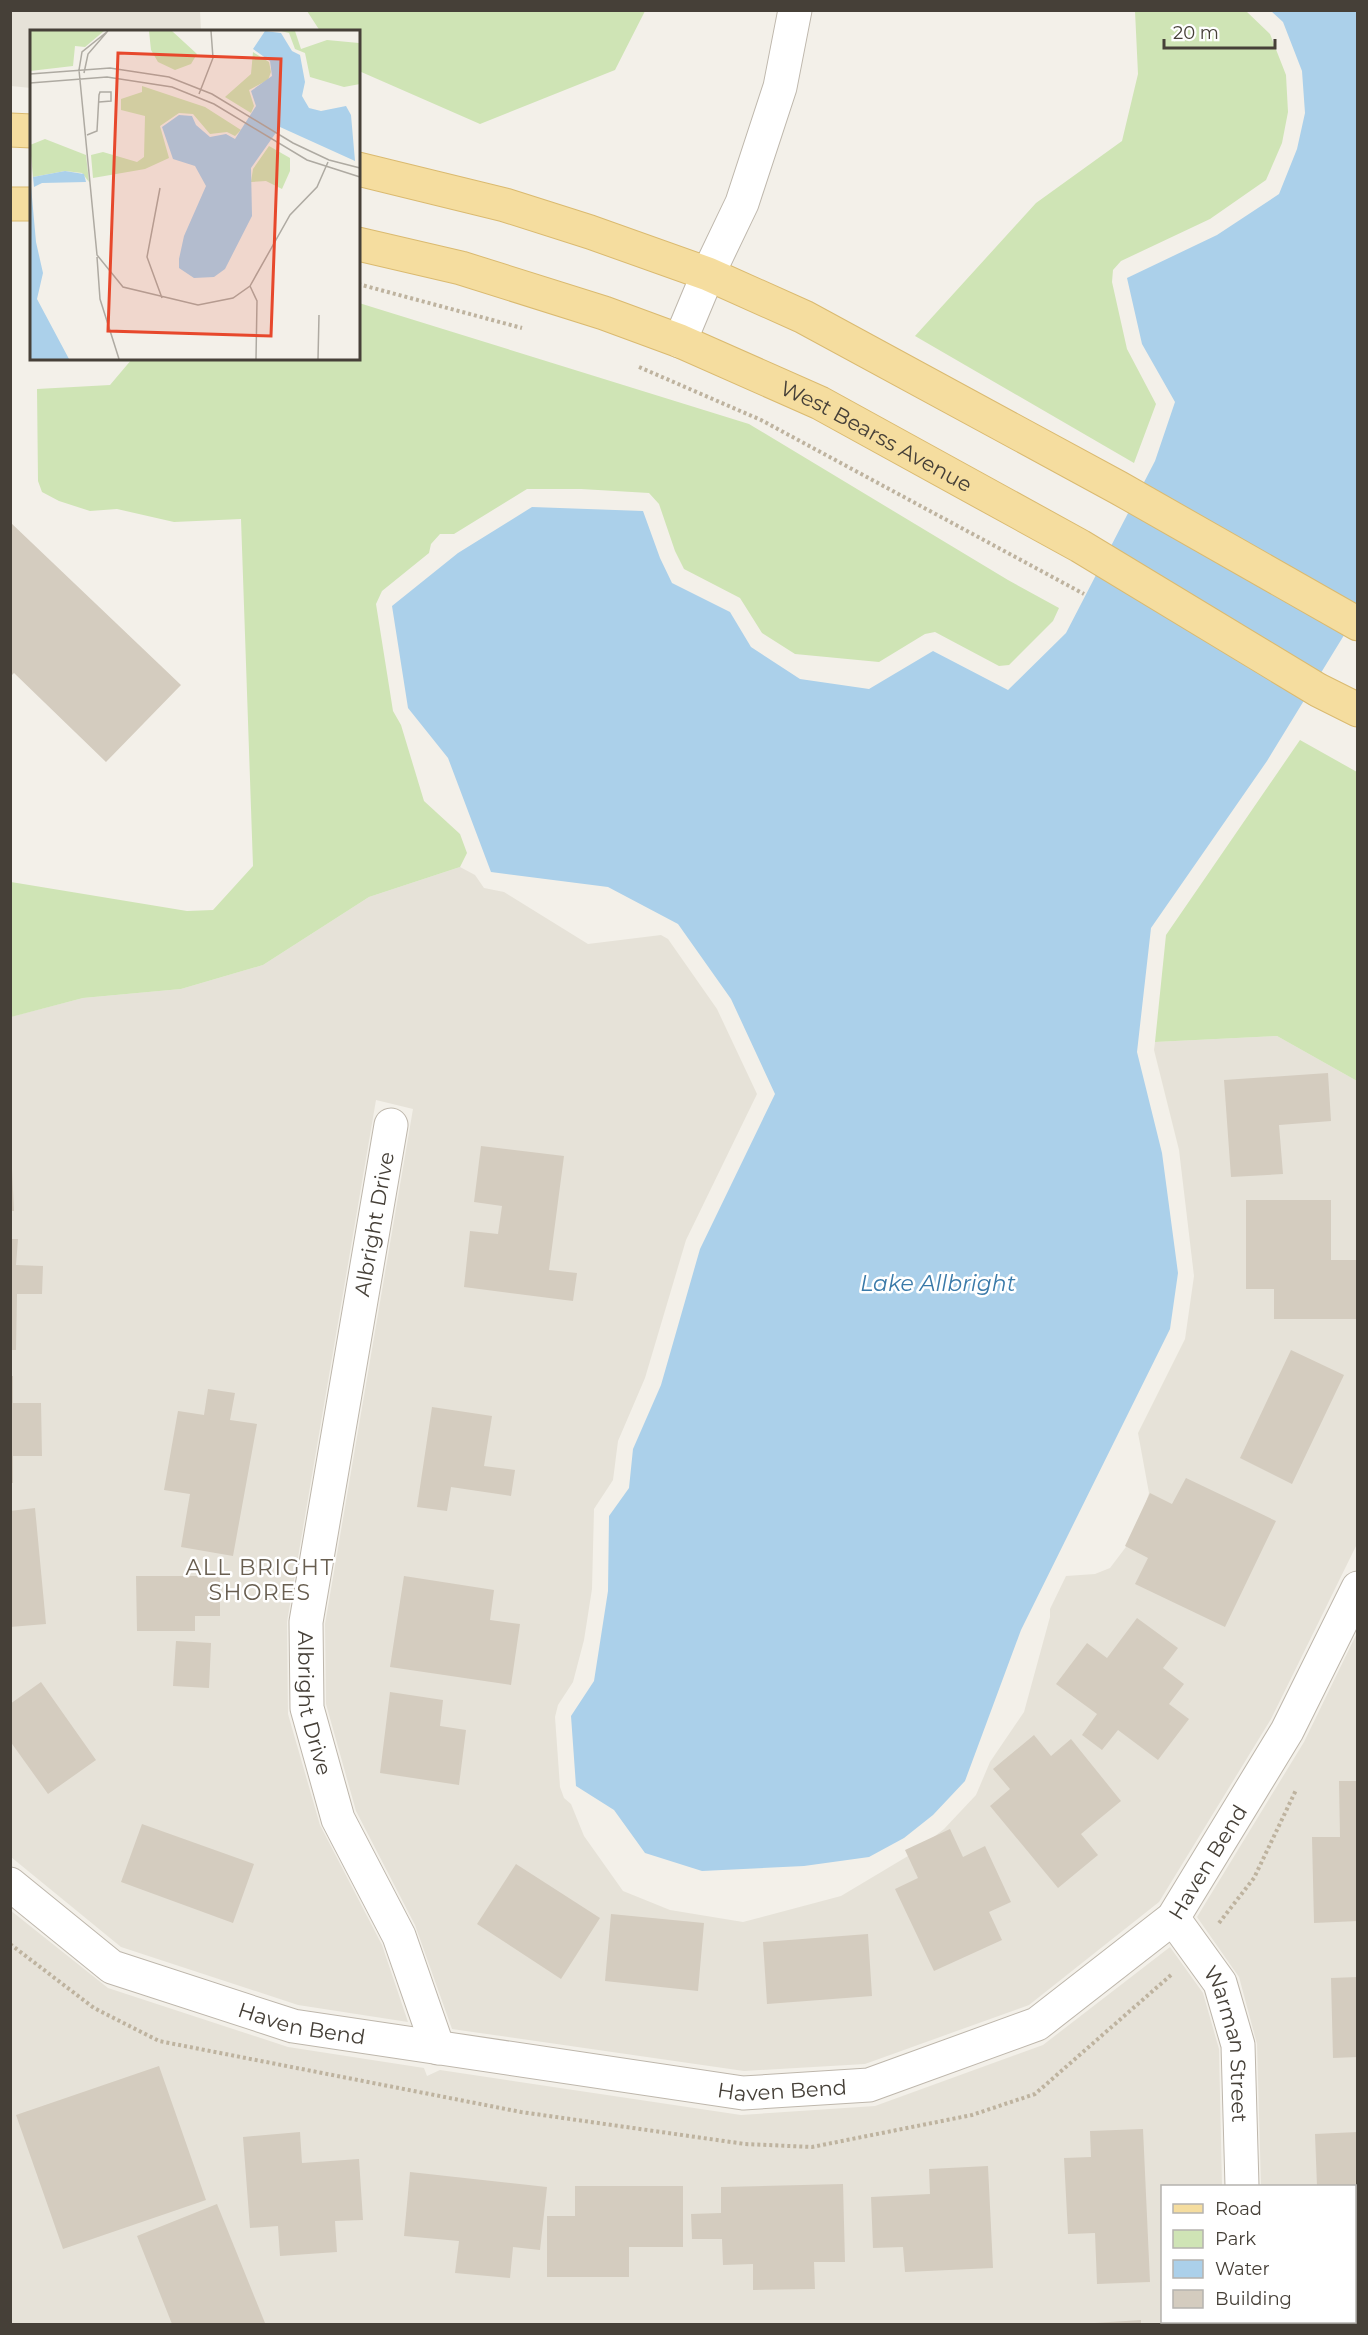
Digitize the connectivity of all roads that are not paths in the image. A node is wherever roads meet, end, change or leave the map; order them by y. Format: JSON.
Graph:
{"nodes":[{"id":1,"x":795,"y":10,"type":"edge"},
{"id":2,"x":10,"y":130,"type":"edge"},
{"id":3,"x":30,"y":131,"type":"edge"},
{"id":4,"x":360,"y":169,"type":"edge"},
{"id":5,"x":10,"y":204,"type":"edge"},
{"id":6,"x":30,"y":204,"type":"edge"},
{"id":7,"x":360,"y":244,"type":"edge"},
{"id":8,"x":708,"y":274,"type":"junction"},
{"id":9,"x":680,"y":341,"type":"junction"},
{"id":10,"x":1358,"y":624,"type":"edge"},
{"id":11,"x":1358,"y":710,"type":"edge"},
{"id":12,"x":391,"y":1125,"type":"dead end"},
{"id":13,"x":1358,"y":1588,"type":"edge"},
{"id":14,"x":10,"y":1884,"type":"edge"},
{"id":15,"x":1173,"y":1918,"type":"junction"},
{"id":16,"x":438,"y":2048,"type":"junction"},
{"id":17,"x":1242,"y":2185,"type":"edge"}],
"edges":[{"from":1,"to":8,"type":"street"},
{"from":2,"to":3,"type":"main road"},
{"from":4,"to":8,"type":"main road"},
{"from":5,"to":6,"type":"main road"},
{"from":7,"to":9,"type":"main road","name":"West Bearss Avenue"},
{"from":8,"to":9,"type":"street"},
{"from":8,"to":10,"type":"main road"},
{"from":9,"to":11,"type":"main road","name":"West Bearss Avenue"},
{"from":12,"to":16,"type":"street","name":"Albright Drive"},
{"from":13,"to":15,"type":"street","name":"Haven Bend"},
{"from":14,"to":16,"type":"street","name":"Haven Bend"},
{"from":15,"to":16,"type":"street","name":"Haven Bend"},
{"from":15,"to":17,"type":"street","name":"Warman Street"}]}
